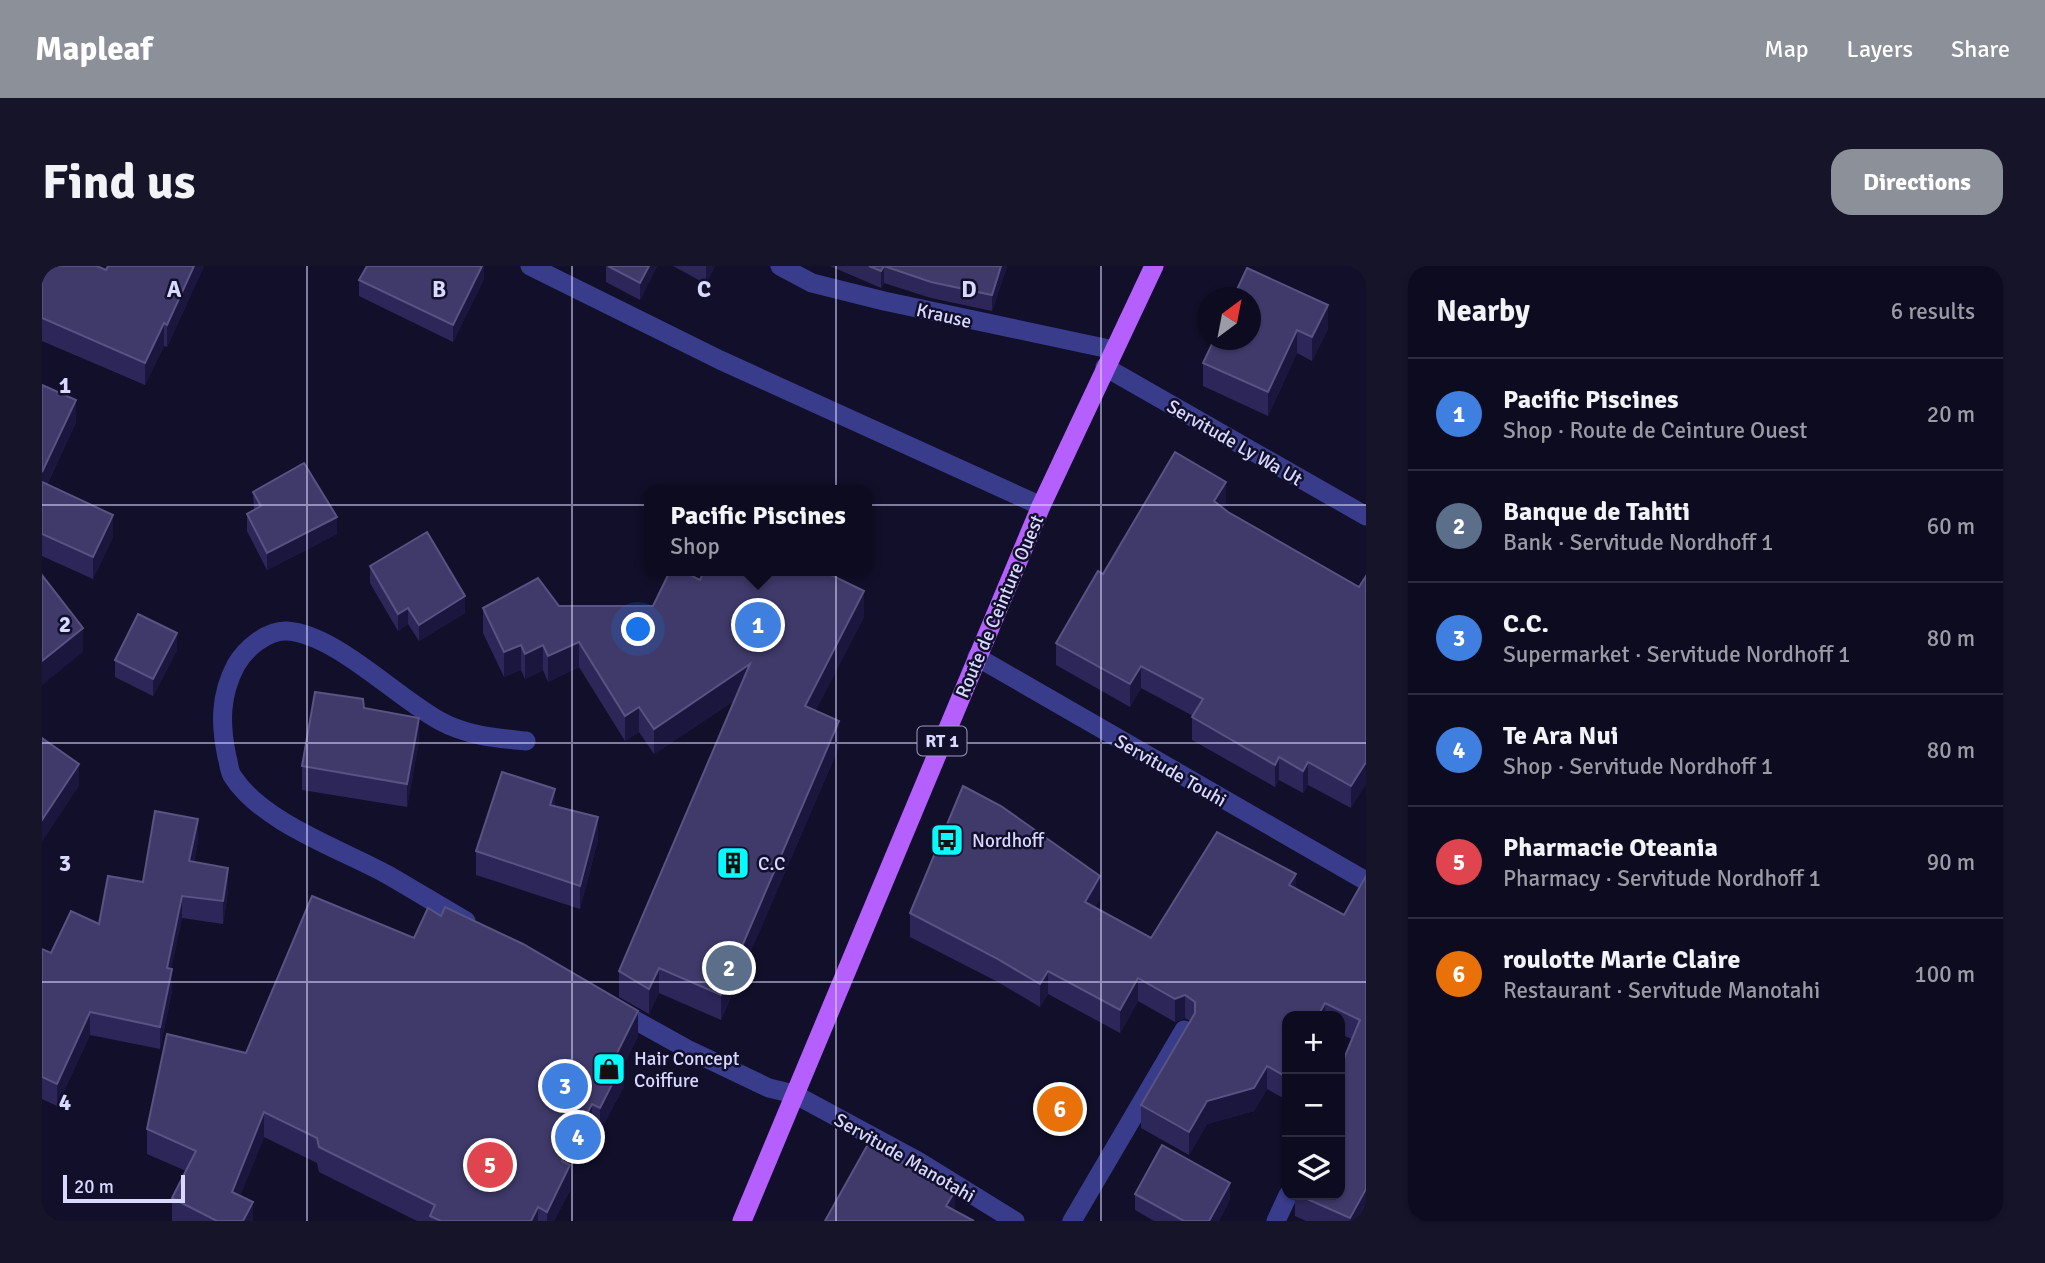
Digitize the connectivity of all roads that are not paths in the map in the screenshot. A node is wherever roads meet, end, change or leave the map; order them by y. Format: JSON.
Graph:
{"nodes":[{"id":1,"x":530,"y":266,"type":"edge"},
{"id":2,"x":780,"y":266,"type":"edge"},
{"id":3,"x":1154,"y":266,"type":"edge"},
{"id":4,"x":1110,"y":358,"type":"junction"},
{"id":5,"x":1041,"y":506,"type":"junction"},
{"id":6,"x":1366,"y":516,"type":"edge"},
{"id":7,"x":977,"y":657,"type":"junction"},
{"id":8,"x":526,"y":741,"type":"dead end"},
{"id":9,"x":1366,"y":881,"type":"edge"},
{"id":10,"x":487,"y":934,"type":"edge"},
{"id":11,"x":601,"y":1001,"type":"edge"},
{"id":12,"x":1184,"y":1030,"type":"edge"},
{"id":13,"x":794,"y":1094,"type":"junction"},
{"id":14,"x":1286,"y":1200,"type":"edge"},
{"id":15,"x":741,"y":1221,"type":"edge"},
{"id":16,"x":1015,"y":1221,"type":"edge"},
{"id":17,"x":1072,"y":1221,"type":"edge"},
{"id":18,"x":1276,"y":1221,"type":"edge"}],
"edges":[{"from":1,"to":5,"type":"street"},
{"from":2,"to":4,"type":"street","name":"Krause"},
{"from":3,"to":4,"type":"main road","name":"Route de Ceinture Ouest","number":"RT 1"},
{"from":4,"to":5,"type":"main road","name":"Route de Ceinture Ouest","number":"RT 1"},
{"from":4,"to":6,"type":"street","name":"Servitude Ly Wa Ut"},
{"from":5,"to":7,"type":"main road","name":"Route de Ceinture Ouest","number":"RT 1"},
{"from":7,"to":9,"type":"street","name":"Servitude Touhi"},
{"from":7,"to":13,"type":"main road","name":"Route de Ceinture Ouest","number":"RT 1"},
{"from":8,"to":10,"type":"street"},
{"from":11,"to":13,"type":"street","name":"Servitude Manotahi"},
{"from":12,"to":17,"type":"street"},
{"from":13,"to":15,"type":"main road","name":"Route de Ceinture Ouest","number":"RT 1"},
{"from":13,"to":16,"type":"street","name":"Servitude Manotahi"},
{"from":14,"to":18,"type":"street"}]}
